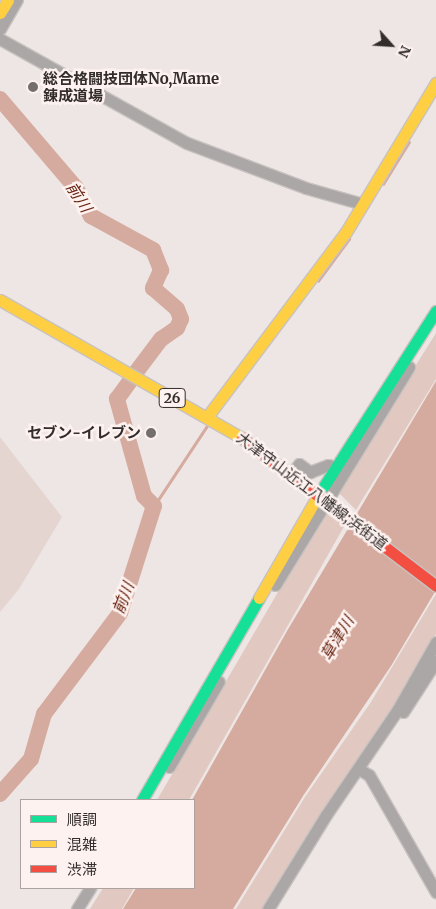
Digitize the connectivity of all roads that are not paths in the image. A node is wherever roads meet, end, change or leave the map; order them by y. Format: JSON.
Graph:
{"nodes":[{"id":1,"x":8,"y":0,"type":"edge"},
{"id":2,"x":18,"y":0,"type":"edge"},
{"id":3,"x":0,"y":14,"type":"edge"},
{"id":4,"x":0,"y":29,"type":"edge"},
{"id":5,"x":0,"y":39,"type":"edge"},
{"id":6,"x":436,"y":83,"type":"edge"},
{"id":7,"x":363,"y":204,"type":"junction"},
{"id":8,"x":0,"y":300,"type":"edge"},
{"id":9,"x":436,"y":312,"type":"edge"},
{"id":10,"x":436,"y":323,"type":"edge"},
{"id":11,"x":207,"y":417,"type":"junction"},
{"id":12,"x":336,"y":467,"type":"junction"},
{"id":13,"x":292,"y":473,"type":"junction"},
{"id":14,"x":324,"y":486,"type":"dead end"},
{"id":15,"x":327,"y":502,"type":"junction"},
{"id":16,"x":436,"y":586,"type":"edge"},
{"id":17,"x":436,"y":642,"type":"edge"},
{"id":18,"x":436,"y":649,"type":"edge"},
{"id":19,"x":436,"y":661,"type":"edge"},
{"id":20,"x":220,"y":672,"type":"junction"},
{"id":21,"x":405,"y":710,"type":"junction"},
{"id":22,"x":362,"y":771,"type":"junction"},
{"id":23,"x":143,"y":799,"type":"edge"},
{"id":24,"x":150,"y":799,"type":"edge"},
{"id":25,"x":89,"y":889,"type":"edge"},
{"id":26,"x":95,"y":889,"type":"edge"},
{"id":27,"x":436,"y":892,"type":"edge"},
{"id":28,"x":77,"y":909,"type":"edge"},
{"id":29,"x":83,"y":909,"type":"edge"},
{"id":30,"x":268,"y":909,"type":"edge"},
{"id":31,"x":274,"y":909,"type":"edge"}],
"edges":[{"from":1,"to":3,"type":"street"},
{"from":2,"to":4,"type":"street"},
{"from":5,"to":7,"type":"street"},
{"from":6,"to":7,"type":"street"},
{"from":7,"to":11,"type":"street"},
{"from":8,"to":11,"type":"street","name":"大津守山近江八幡線;浜街道","number":"26"},
{"from":9,"to":12,"type":"street"},
{"from":10,"to":15,"type":"street"},
{"from":11,"to":13,"type":"street","name":"大津守山近江八幡線;浜街道","number":"26"},
{"from":12,"to":13,"type":"street"},
{"from":12,"to":14,"type":"street"},
{"from":13,"to":15,"type":"street","name":"大津守山近江八幡線;浜街道","number":"26"},
{"from":15,"to":16,"type":"street","name":"大津守山近江八幡線;浜街道","number":"26"},
{"from":15,"to":20,"type":"street"},
{"from":17,"to":30,"type":"street"},
{"from":18,"to":21,"type":"street"},
{"from":19,"to":21,"type":"street"},
{"from":20,"to":23,"type":"street"},
{"from":20,"to":24,"type":"street"},
{"from":21,"to":22,"type":"street"},
{"from":22,"to":27,"type":"street"},
{"from":22,"to":31,"type":"street"},
{"from":25,"to":28,"type":"street"},
{"from":26,"to":29,"type":"street"}]}
